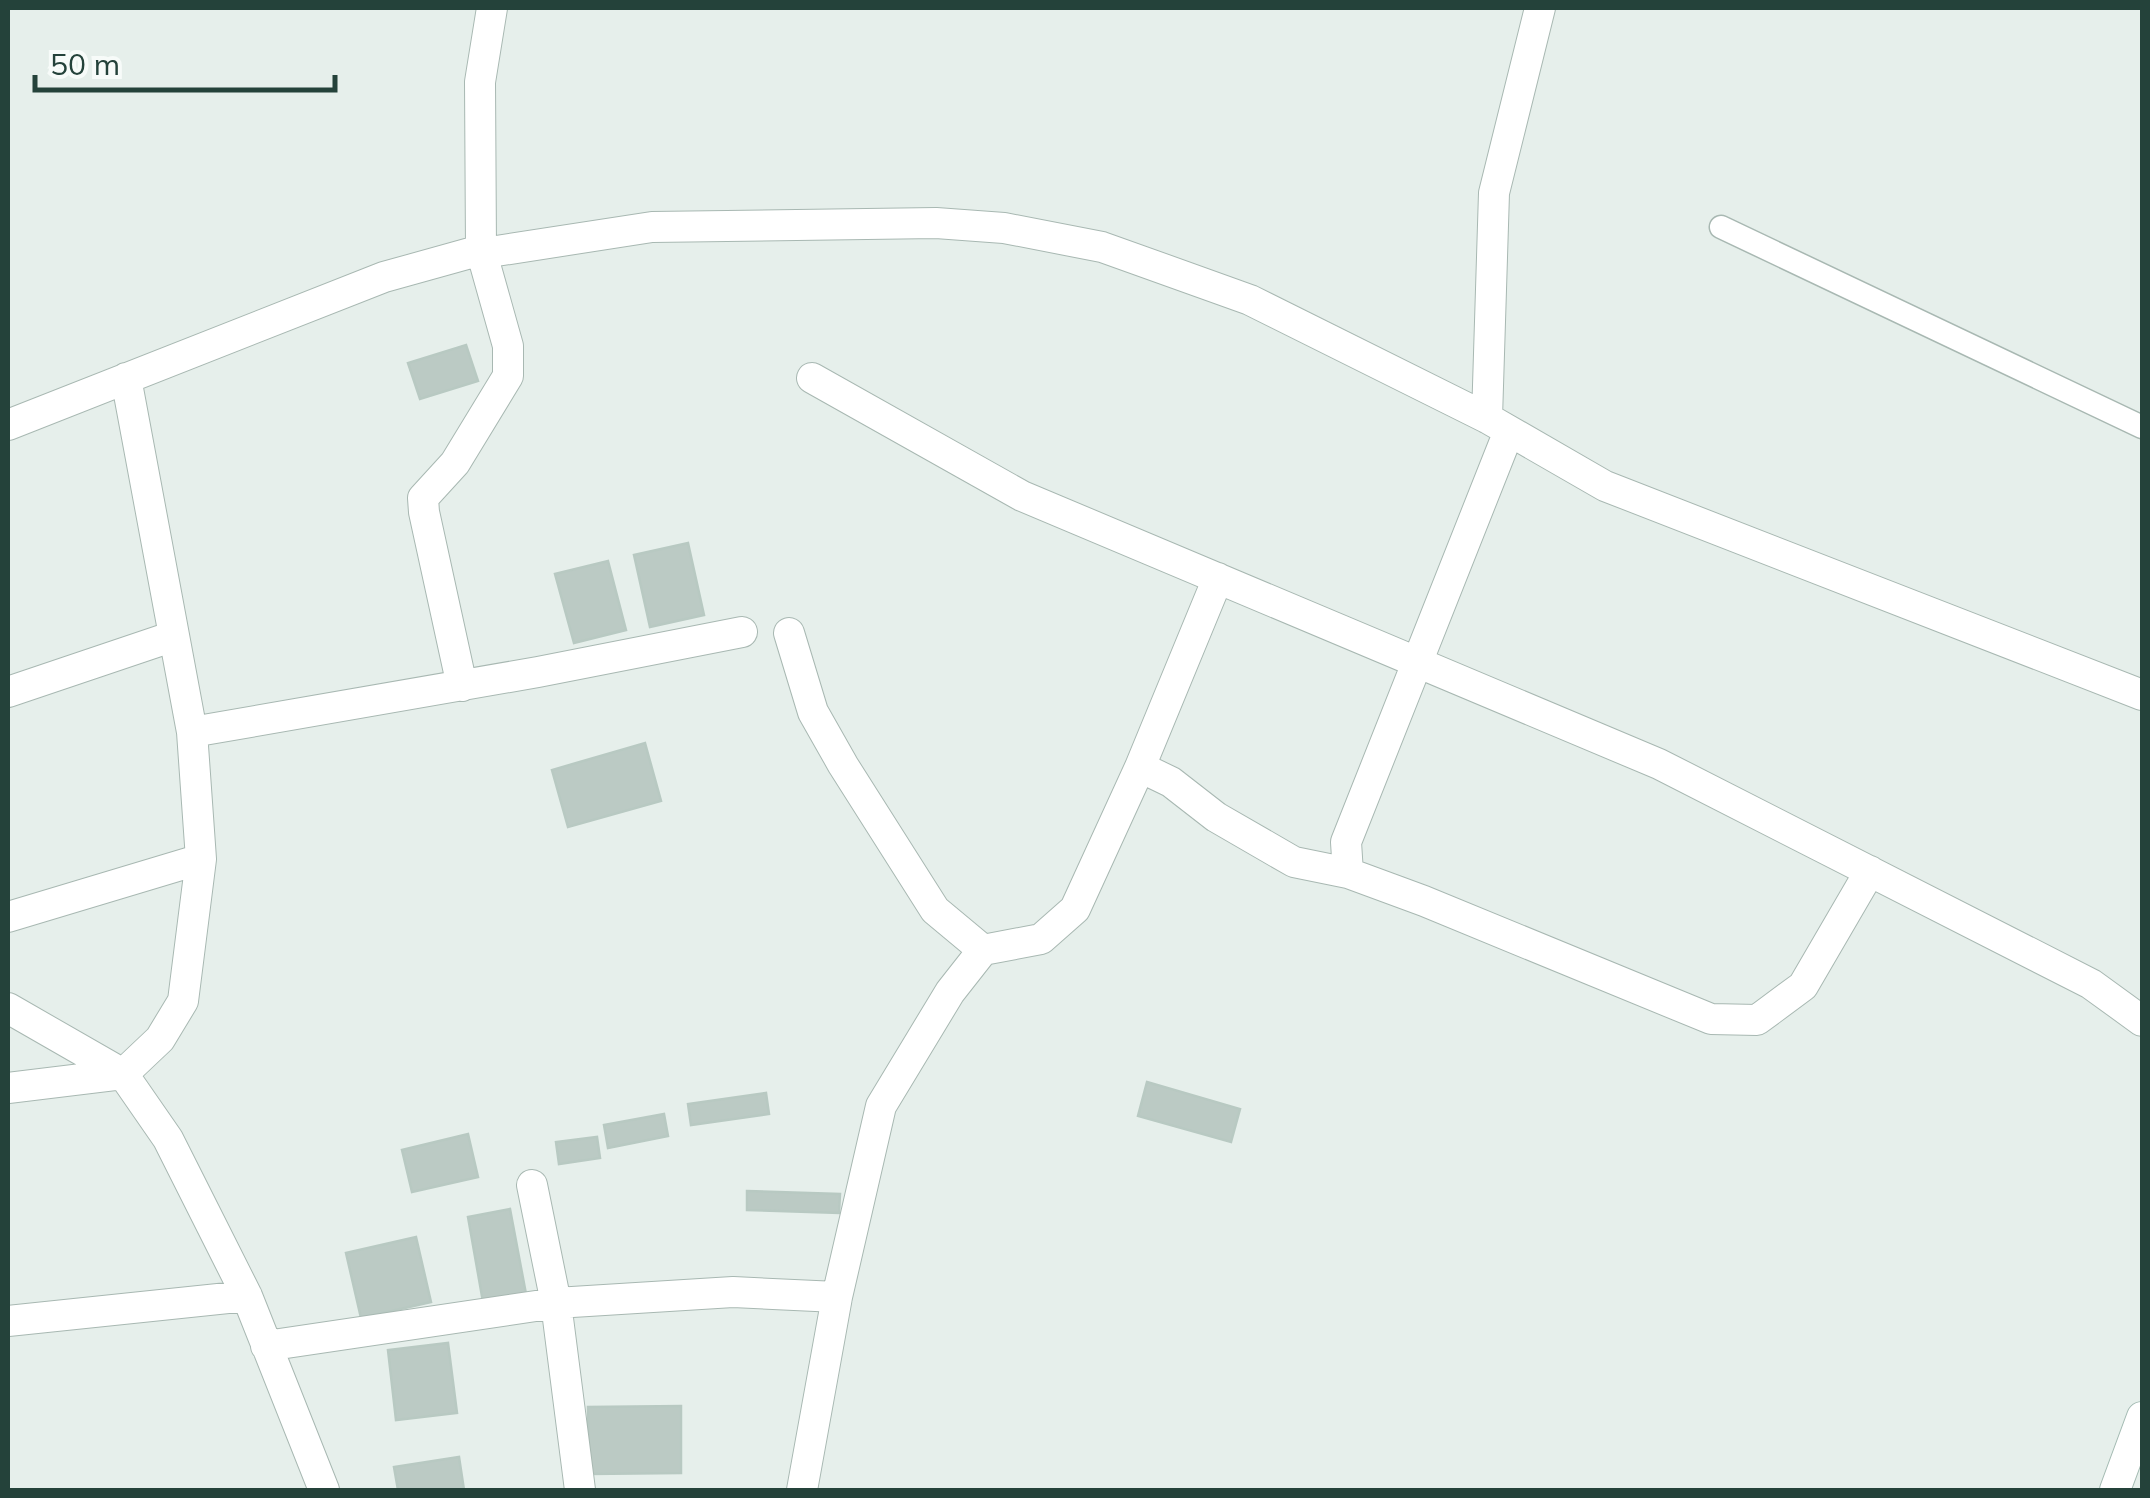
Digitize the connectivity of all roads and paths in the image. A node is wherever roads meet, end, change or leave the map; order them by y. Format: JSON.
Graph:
{"nodes":[{"id":1,"x":492,"y":8,"type":"edge"},
{"id":2,"x":1540,"y":8,"type":"edge"},
{"id":3,"x":1721,"y":227,"type":"dead end"},
{"id":4,"x":480,"y":250,"type":"junction"},
{"id":5,"x":126,"y":378,"type":"junction"},
{"id":6,"x":812,"y":378,"type":"dead end"},
{"id":7,"x":1498,"y":424,"type":"junction"},
{"id":8,"x":8,"y":425,"type":"edge"},
{"id":9,"x":2142,"y":426,"type":"edge"},
{"id":10,"x":1218,"y":578,"type":"junction"},
{"id":11,"x":742,"y":632,"type":"dead end"},
{"id":12,"x":789,"y":633,"type":"dead end"},
{"id":13,"x":174,"y":636,"type":"junction"},
{"id":14,"x":1416,"y":662,"type":"junction"},
{"id":15,"x":462,"y":686,"type":"junction"},
{"id":16,"x":8,"y":692,"type":"edge"},
{"id":17,"x":2142,"y":695,"type":"edge"},
{"id":18,"x":192,"y":732,"type":"junction"},
{"id":19,"x":1140,"y":767,"type":"junction"},
{"id":20,"x":201,"y":859,"type":"junction"},
{"id":21,"x":1870,"y":871,"type":"junction"},
{"id":22,"x":1348,"y":873,"type":"junction"},
{"id":23,"x":8,"y":918,"type":"edge"},
{"id":24,"x":982,"y":950,"type":"junction"},
{"id":25,"x":8,"y":1008,"type":"edge"},
{"id":26,"x":2142,"y":1021,"type":"edge"},
{"id":27,"x":123,"y":1074,"type":"junction"},
{"id":28,"x":8,"y":1088,"type":"edge"},
{"id":29,"x":532,"y":1185,"type":"dead end"},
{"id":30,"x":247,"y":1296,"type":"junction"},
{"id":31,"x":837,"y":1297,"type":"junction"},
{"id":32,"x":556,"y":1303,"type":"junction"},
{"id":33,"x":8,"y":1321,"type":"edge"},
{"id":34,"x":266,"y":1346,"type":"junction"},
{"id":35,"x":2142,"y":1417,"type":"edge"},
{"id":36,"x":324,"y":1490,"type":"edge"},
{"id":37,"x":580,"y":1490,"type":"edge"},
{"id":38,"x":802,"y":1490,"type":"edge"},
{"id":39,"x":2115,"y":1490,"type":"edge"}],
"edges":[{"from":1,"to":4,"type":"street"},
{"from":2,"to":7,"type":"street"},
{"from":3,"to":9,"type":"lane"},
{"from":4,"to":5,"type":"street"},
{"from":4,"to":7,"type":"street"},
{"from":4,"to":15,"type":"street"},
{"from":5,"to":8,"type":"street"},
{"from":5,"to":13,"type":"street"},
{"from":6,"to":10,"type":"street"},
{"from":7,"to":14,"type":"street"},
{"from":7,"to":17,"type":"street"},
{"from":10,"to":14,"type":"street"},
{"from":10,"to":19,"type":"street"},
{"from":11,"to":15,"type":"street"},
{"from":12,"to":24,"type":"street"},
{"from":13,"to":16,"type":"street"},
{"from":13,"to":18,"type":"street"},
{"from":14,"to":21,"type":"street"},
{"from":14,"to":22,"type":"street"},
{"from":15,"to":18,"type":"street"},
{"from":18,"to":20,"type":"street"},
{"from":19,"to":22,"type":"street"},
{"from":19,"to":24,"type":"street"},
{"from":20,"to":23,"type":"street"},
{"from":20,"to":27,"type":"street"},
{"from":21,"to":22,"type":"street"},
{"from":21,"to":26,"type":"street"},
{"from":24,"to":31,"type":"street"},
{"from":25,"to":27,"type":"street"},
{"from":27,"to":28,"type":"street"},
{"from":27,"to":30,"type":"street"},
{"from":29,"to":32,"type":"street"},
{"from":30,"to":33,"type":"street"},
{"from":30,"to":34,"type":"street"},
{"from":31,"to":32,"type":"street"},
{"from":31,"to":38,"type":"street"},
{"from":32,"to":34,"type":"street"},
{"from":32,"to":37,"type":"street"},
{"from":34,"to":36,"type":"street"},
{"from":35,"to":39,"type":"street"}]}
